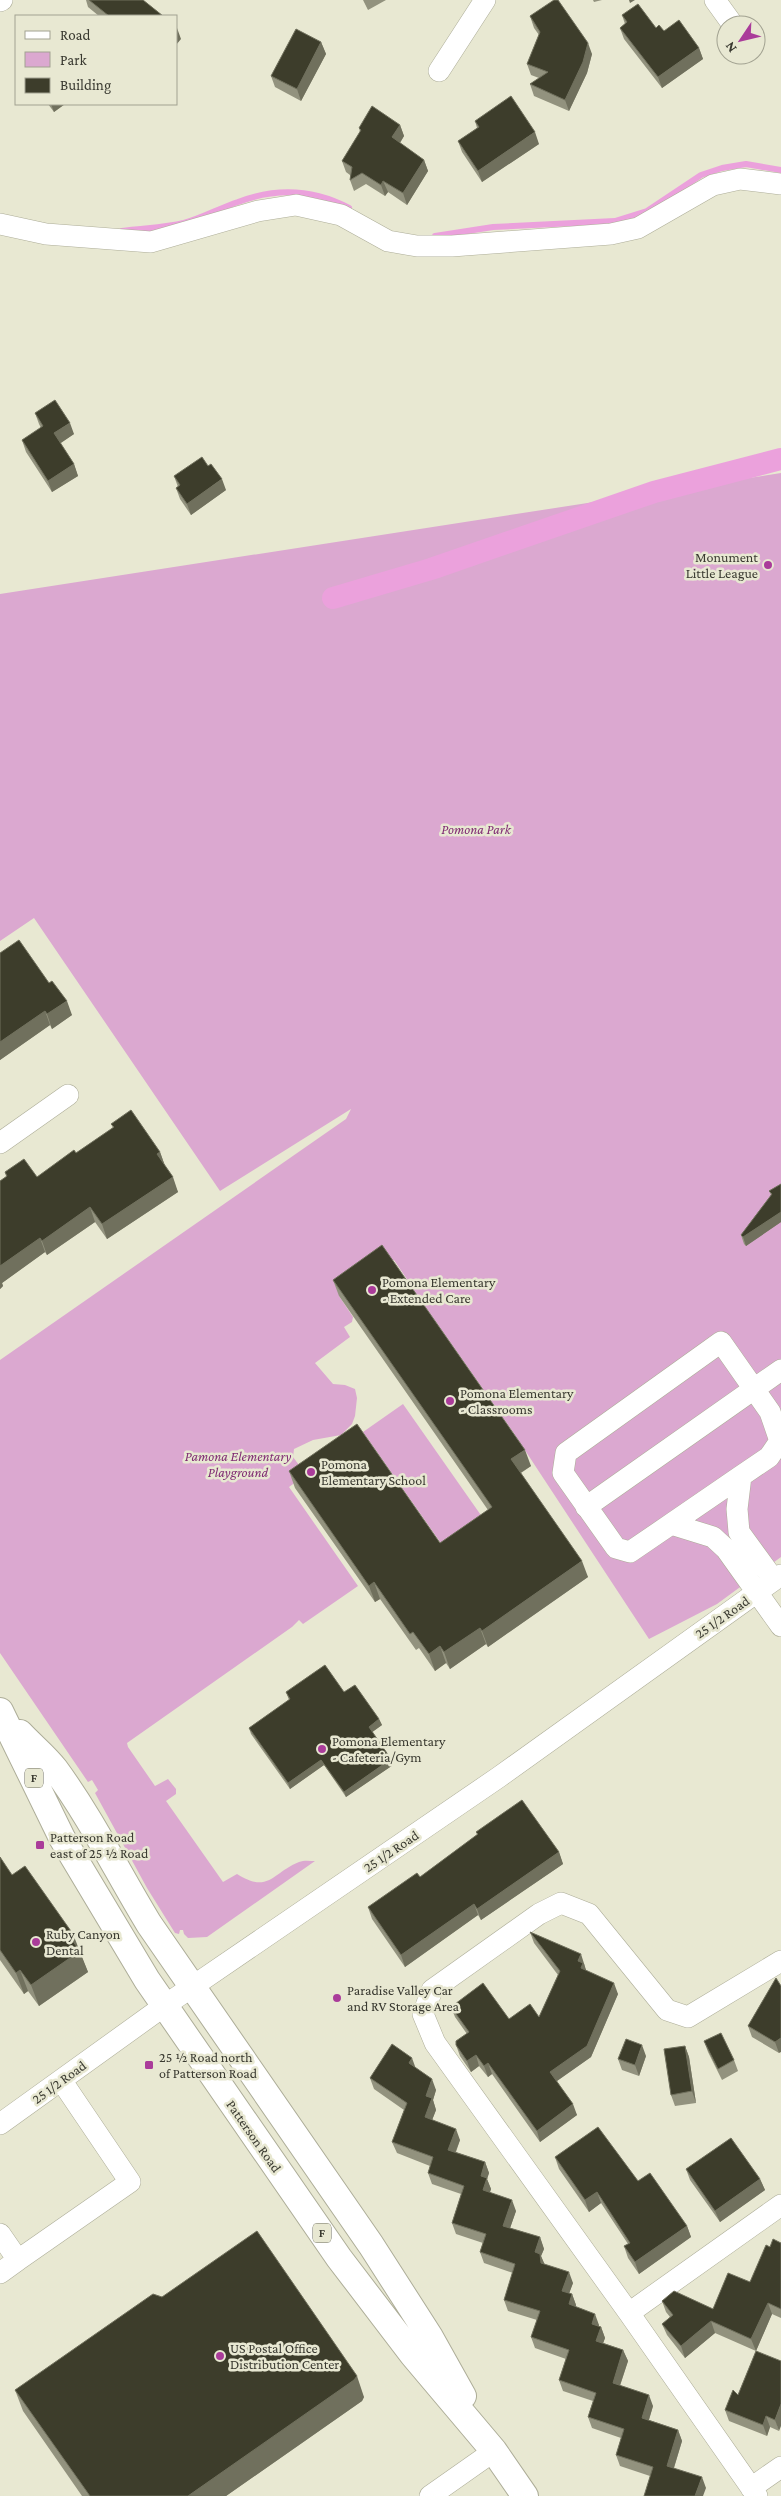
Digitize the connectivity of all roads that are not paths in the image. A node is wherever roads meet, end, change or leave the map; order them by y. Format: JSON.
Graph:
{"nodes":[{"id":1,"x":485,"y":0,"type":"edge"},
{"id":2,"x":715,"y":0,"type":"edge"},
{"id":3,"x":726,"y":15,"type":"edge"},
{"id":4,"x":439,"y":71,"type":"dead end"},
{"id":5,"x":781,"y":184,"type":"edge"},
{"id":6,"x":0,"y":224,"type":"edge"},
{"id":7,"x":68,"y":1095,"type":"dead end"},
{"id":8,"x":0,"y":1143,"type":"edge"},
{"id":9,"x":781,"y":1370,"type":"edge"},
{"id":10,"x":754,"y":1389,"type":"junction"},
{"id":11,"x":780,"y":1444,"type":"edge"},
{"id":12,"x":740,"y":1476,"type":"junction"},
{"id":13,"x":586,"y":1507,"type":"junction"},
{"id":14,"x":671,"y":1524,"type":"junction"},
{"id":15,"x":779,"y":1578,"type":"edge"},
{"id":16,"x":757,"y":1592,"type":"junction"},
{"id":17,"x":781,"y":1626,"type":"edge"},
{"id":18,"x":3,"y":1715,"type":"edge"},
{"id":19,"x":781,"y":1961,"type":"edge"},
{"id":20,"x":192,"y":1986,"type":"junction"},
{"id":21,"x":164,"y":2006,"type":"junction"},
{"id":22,"x":61,"y":2080,"type":"junction"},
{"id":23,"x":0,"y":2124,"type":"edge"},
{"id":24,"x":781,"y":2205,"type":"edge"},
{"id":25,"x":0,"y":2234,"type":"edge"},
{"id":26,"x":18,"y":2260,"type":"junction"},
{"id":27,"x":0,"y":2273,"type":"edge"},
{"id":28,"x":629,"y":2312,"type":"junction"},
{"id":29,"x":494,"y":2451,"type":"junction"},
{"id":30,"x":781,"y":2467,"type":"edge"},
{"id":31,"x":754,"y":2492,"type":"edge"},
{"id":32,"x":430,"y":2496,"type":"edge"},
{"id":33,"x":525,"y":2496,"type":"edge"}],
"edges":[{"from":1,"to":4,"type":"street"},
{"from":2,"to":3,"type":"street"},
{"from":5,"to":6,"type":"street"},
{"from":7,"to":8,"type":"street"},
{"from":9,"to":10,"type":"street"},
{"from":10,"to":11,"type":"street"},
{"from":10,"to":13,"type":"street"},
{"from":10,"to":13,"type":"street"},
{"from":11,"to":12,"type":"street"},
{"from":12,"to":14,"type":"street"},
{"from":12,"to":15,"type":"street"},
{"from":13,"to":14,"type":"street"},
{"from":14,"to":16,"type":"street"},
{"from":15,"to":16,"type":"street","name":"25 1/2 Road"},
{"from":16,"to":17,"type":"street"},
{"from":16,"to":20,"type":"street","name":"25 1/2 Road"},
{"from":18,"to":20,"type":"main road","name":"Patterson Road","number":"F"},
{"from":18,"to":21,"type":"main road","name":"Patterson Road","number":"F"},
{"from":19,"to":28,"type":"street"},
{"from":20,"to":21,"type":"street","name":"25 1/2 Road"},
{"from":20,"to":29,"type":"main road","name":"Patterson Road","number":"F"},
{"from":21,"to":22,"type":"street","name":"25 1/2 Road"},
{"from":21,"to":29,"type":"main road","name":"Patterson Road","number":"F"},
{"from":22,"to":23,"type":"street","name":"25 1/2 Road"},
{"from":22,"to":26,"type":"street"},
{"from":24,"to":28,"type":"street"},
{"from":25,"to":26,"type":"street"},
{"from":26,"to":27,"type":"street"},
{"from":28,"to":31,"type":"street"},
{"from":29,"to":32,"type":"street"},
{"from":29,"to":33,"type":"main road","name":"Patterson Road","number":"F"},
{"from":30,"to":31,"type":"street"}]}
